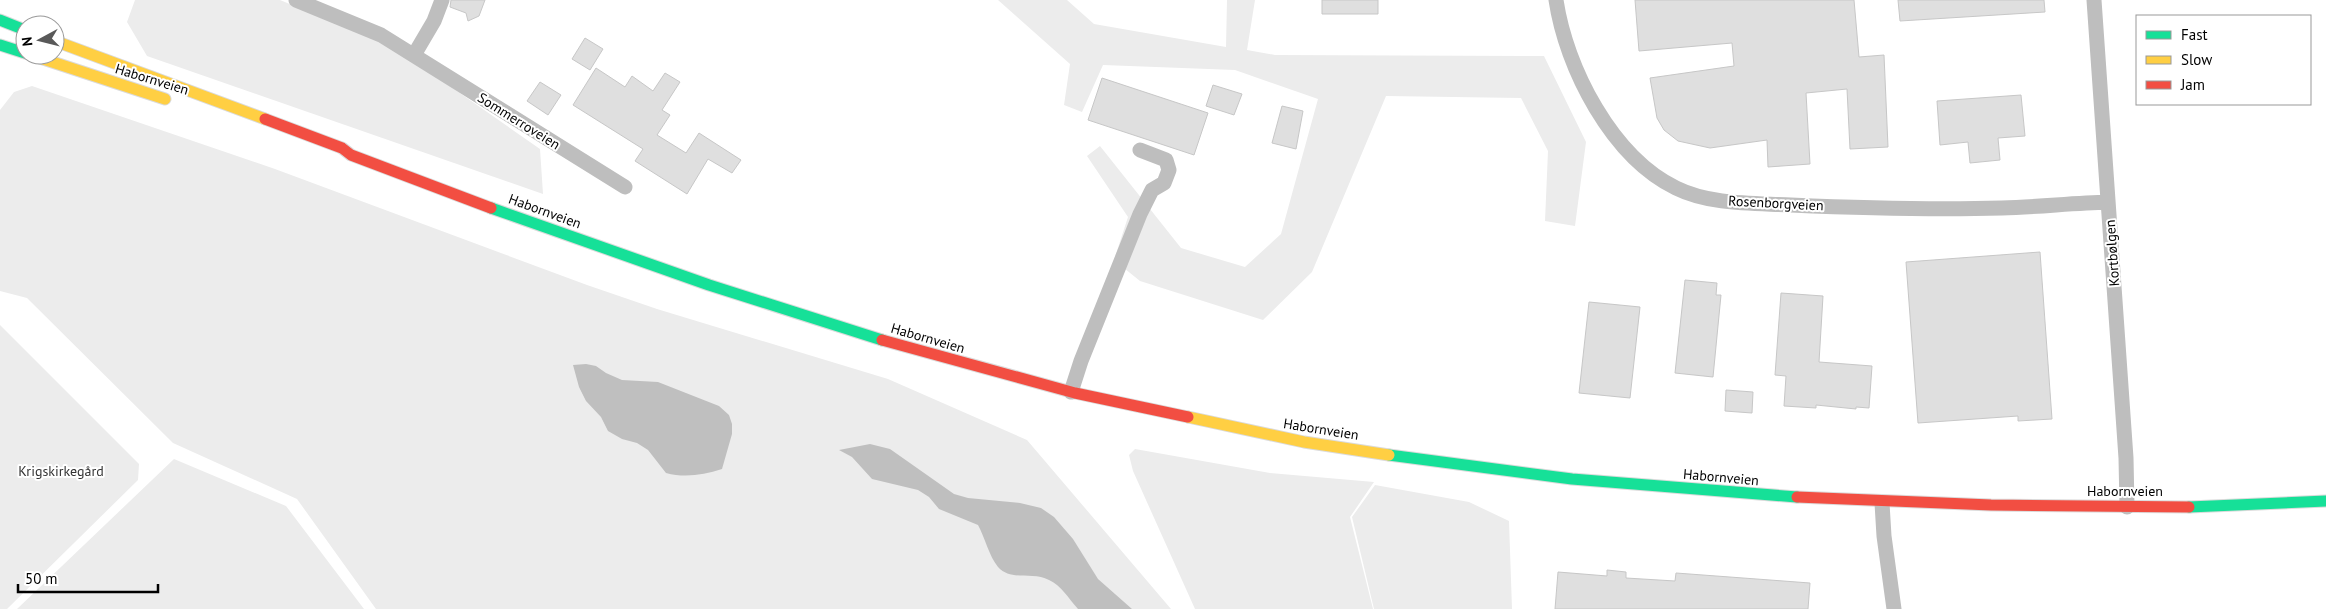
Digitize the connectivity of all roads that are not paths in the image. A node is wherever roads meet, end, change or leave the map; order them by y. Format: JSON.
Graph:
{"nodes":[{"id":1,"x":296,"y":0,"type":"edge"},
{"id":2,"x":442,"y":0,"type":"edge"},
{"id":3,"x":1556,"y":0,"type":"edge"},
{"id":4,"x":2094,"y":0,"type":"edge"},
{"id":5,"x":0,"y":20,"type":"edge"},
{"id":6,"x":15,"y":26,"type":"edge"},
{"id":7,"x":0,"y":45,"type":"edge"},
{"id":8,"x":65,"y":45,"type":"edge"},
{"id":9,"x":15,"y":50,"type":"edge"},
{"id":10,"x":414,"y":55,"type":"junction"},
{"id":11,"x":59,"y":65,"type":"edge"},
{"id":12,"x":178,"y":103,"type":"dead end"},
{"id":13,"x":223,"y":116,"type":"dead end"},
{"id":14,"x":1140,"y":150,"type":"dead end"},
{"id":15,"x":351,"y":155,"type":"junction"},
{"id":16,"x":625,"y":187,"type":"dead end"},
{"id":17,"x":2108,"y":202,"type":"junction"},
{"id":18,"x":1071,"y":392,"type":"junction"},
{"id":19,"x":2326,"y":501,"type":"edge"},
{"id":20,"x":1882,"y":502,"type":"junction"},
{"id":21,"x":2127,"y":507,"type":"junction"},
{"id":22,"x":1894,"y":609,"type":"edge"}],
"edges":[{"from":1,"to":10,"type":"street","name":"Sommerroveien"},
{"from":2,"to":10,"type":"street"},
{"from":3,"to":17,"type":"street","name":"Rosenborgveien"},
{"from":4,"to":17,"type":"street","name":"Kortbølgen"},
{"from":5,"to":6,"type":"highway"},
{"from":7,"to":9,"type":"highway"},
{"from":8,"to":15,"type":"highway","name":"Habornveien"},
{"from":10,"to":16,"type":"street","name":"Sommerroveien"},
{"from":11,"to":12,"type":"highway","name":"Habornveien"},
{"from":13,"to":15,"type":"highway","name":"Habornveien"},
{"from":14,"to":18,"type":"street"},
{"from":15,"to":18,"type":"highway","name":"Habornveien"},
{"from":17,"to":21,"type":"street","name":"Kortbølgen"},
{"from":18,"to":20,"type":"highway","name":"Habornveien"},
{"from":19,"to":21,"type":"highway","name":"Habornveien"},
{"from":20,"to":21,"type":"highway","name":"Habornveien"},
{"from":20,"to":22,"type":"street"}]}
